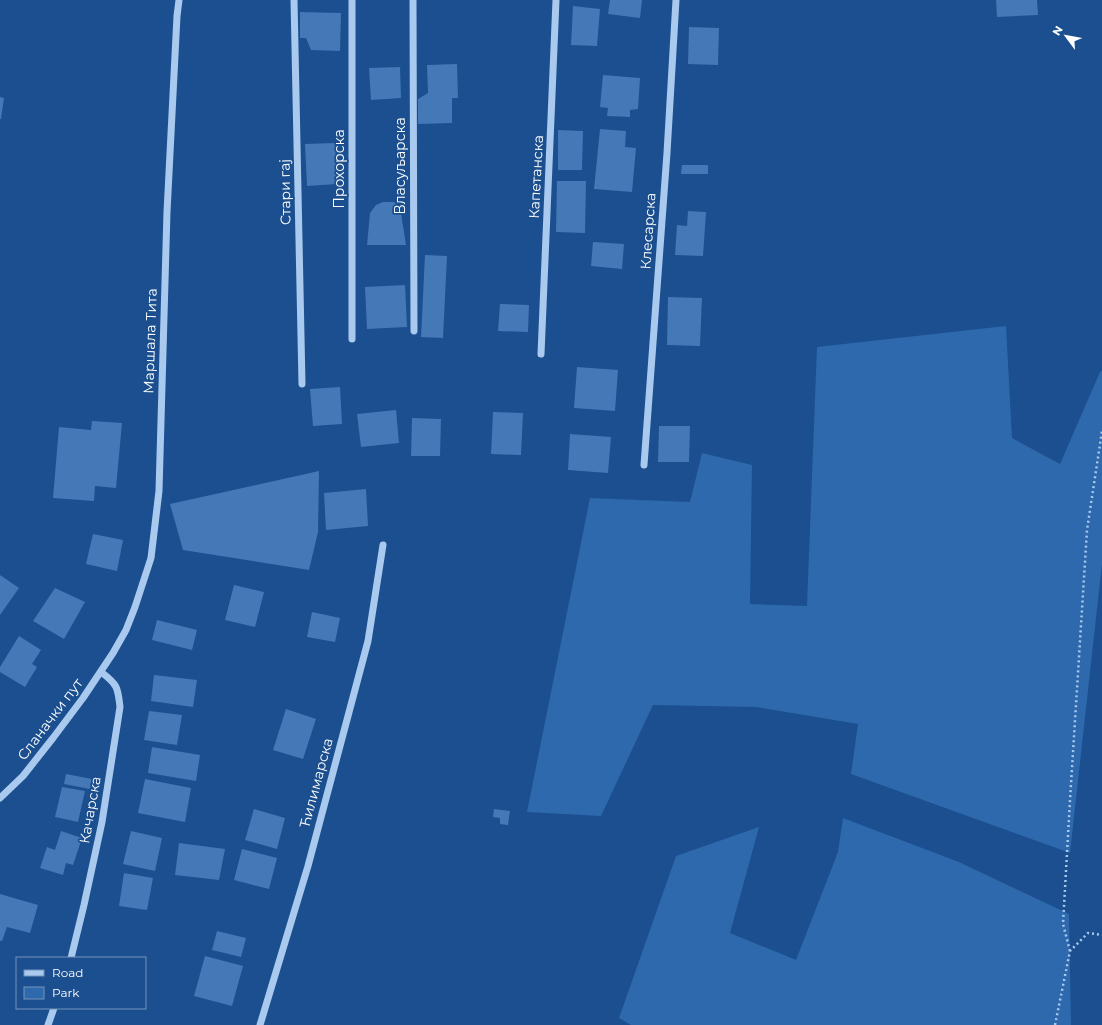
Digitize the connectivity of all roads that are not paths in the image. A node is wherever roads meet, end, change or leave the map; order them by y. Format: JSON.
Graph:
{"nodes":[{"id":1,"x":180,"y":0,"type":"edge"},
{"id":2,"x":294,"y":0,"type":"edge"},
{"id":3,"x":352,"y":0,"type":"edge"},
{"id":4,"x":413,"y":0,"type":"edge"},
{"id":5,"x":556,"y":0,"type":"edge"},
{"id":6,"x":676,"y":0,"type":"edge"},
{"id":7,"x":414,"y":331,"type":"dead end"},
{"id":8,"x":352,"y":339,"type":"dead end"},
{"id":9,"x":541,"y":354,"type":"dead end"},
{"id":10,"x":302,"y":384,"type":"dead end"},
{"id":11,"x":644,"y":465,"type":"dead end"},
{"id":12,"x":383,"y":545,"type":"dead end"},
{"id":13,"x":101,"y":672,"type":"junction"},
{"id":14,"x":0,"y":798,"type":"edge"},
{"id":15,"x":71,"y":957,"type":"edge"},
{"id":16,"x":54,"y":1009,"type":"edge"},
{"id":17,"x":48,"y":1025,"type":"edge"},
{"id":18,"x":260,"y":1025,"type":"edge"}],
"edges":[{"from":1,"to":13,"type":"street","name":"Маршала Тита"},
{"from":2,"to":10,"type":"street","name":"Стари гај"},
{"from":3,"to":8,"type":"street","name":"Прохорска"},
{"from":4,"to":7,"type":"street","name":"Власуљарска"},
{"from":5,"to":9,"type":"street","name":"Капетанска"},
{"from":6,"to":11,"type":"street","name":"Клесарска"},
{"from":12,"to":18,"type":"street","name":"Ћилимарска"},
{"from":13,"to":14,"type":"street","name":"Сланачки пут"},
{"from":13,"to":15,"type":"street","name":"Качарска"},
{"from":16,"to":17,"type":"street"}]}
